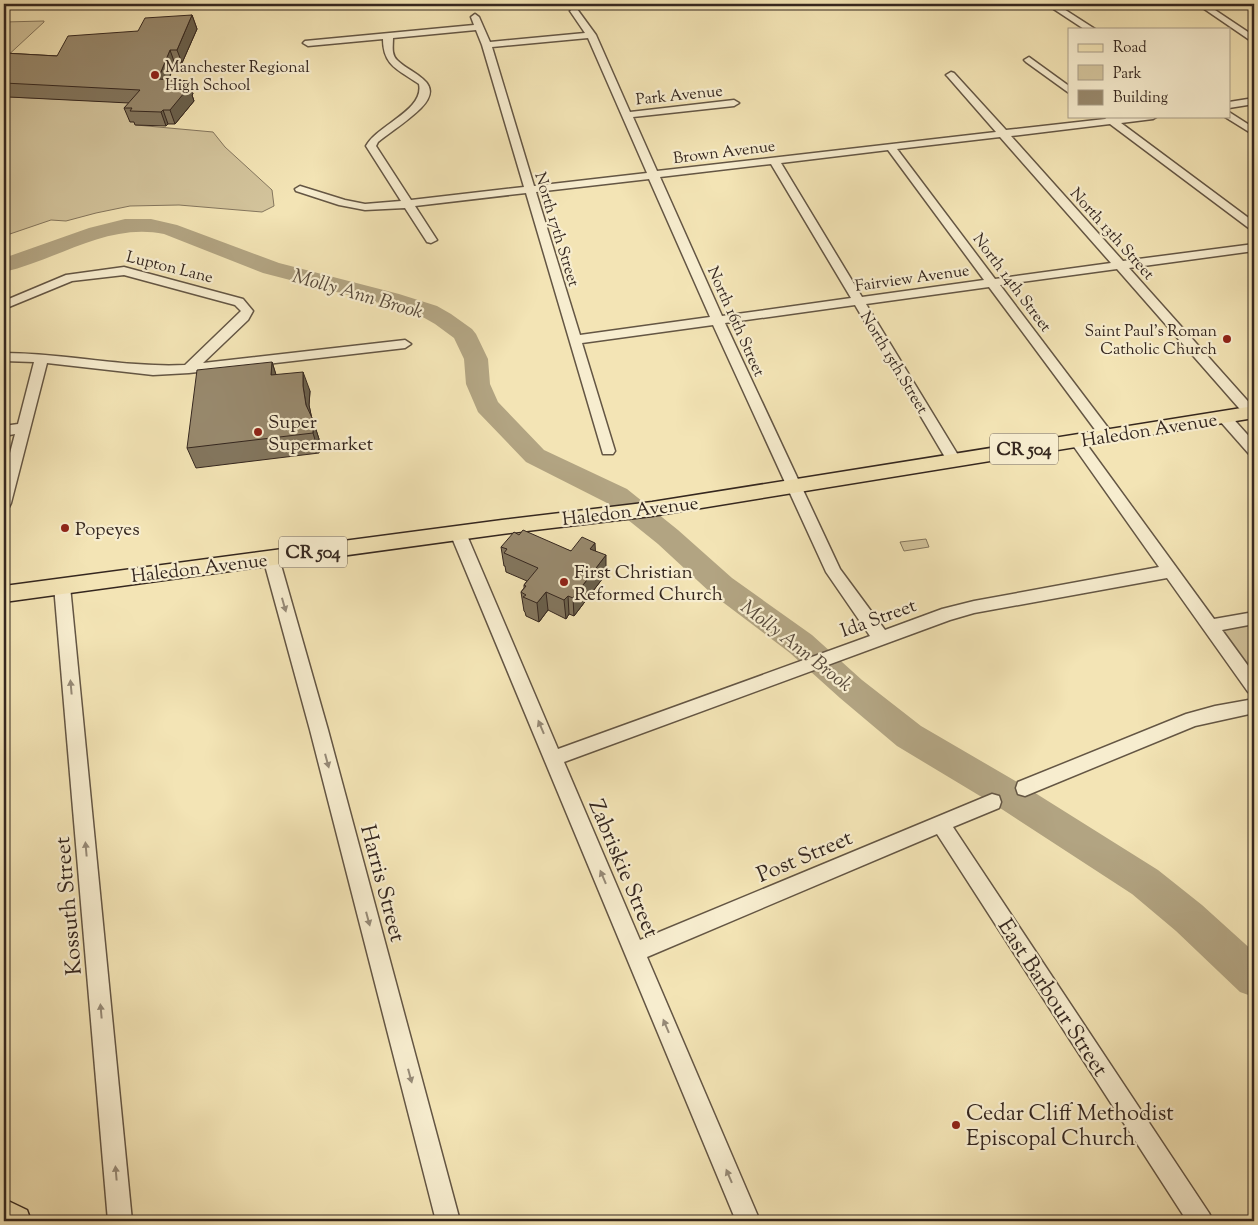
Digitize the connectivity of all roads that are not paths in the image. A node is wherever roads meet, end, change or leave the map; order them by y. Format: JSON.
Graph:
{"nodes":[{"id":1,"x":1050,"y":4,"type":"edge"},
{"id":2,"x":1201,"y":4,"type":"edge"},
{"id":3,"x":574,"y":11,"type":"dead end"},
{"id":4,"x":477,"y":22,"type":"joint"},
{"id":5,"x":1089,"y":28,"type":"edge"},
{"id":6,"x":388,"y":35,"type":"junction"},
{"id":7,"x":591,"y":35,"type":"junction"},
{"id":8,"x":1254,"y":40,"type":"edge"},
{"id":9,"x":308,"y":43,"type":"dead end"},
{"id":10,"x":486,"y":45,"type":"junction"},
{"id":11,"x":1029,"y":60,"type":"dead end"},
{"id":12,"x":951,"y":75,"type":"dead end"},
{"id":13,"x":1068,"y":89,"type":"edge"},
{"id":14,"x":1254,"y":101,"type":"edge"},
{"id":15,"x":734,"y":103,"type":"dead end"},
{"id":16,"x":1230,"y":105,"type":"edge"},
{"id":17,"x":626,"y":114,"type":"junction"},
{"id":18,"x":1230,"y":116,"type":"edge"},
{"id":19,"x":1124,"y":118,"type":"edge"},
{"id":20,"x":1109,"y":119,"type":"edge"},
{"id":21,"x":1254,"y":132,"type":"edge"},
{"id":22,"x":1004,"y":135,"type":"junction"},
{"id":23,"x":891,"y":148,"type":"junction"},
{"id":24,"x":775,"y":162,"type":"junction"},
{"id":25,"x":655,"y":175,"type":"junction"},
{"id":26,"x":300,"y":189,"type":"dead end"},
{"id":27,"x":530,"y":190,"type":"junction"},
{"id":28,"x":408,"y":204,"type":"junction"},
{"id":29,"x":1254,"y":227,"type":"edge"},
{"id":30,"x":431,"y":240,"type":"dead end"},
{"id":31,"x":1254,"y":247,"type":"edge"},
{"id":32,"x":1121,"y":265,"type":"junction"},
{"id":33,"x":992,"y":283,"type":"junction"},
{"id":34,"x":859,"y":301,"type":"junction"},
{"id":35,"x":4,"y":305,"type":"edge"},
{"id":36,"x":718,"y":321,"type":"junction"},
{"id":37,"x":574,"y":340,"type":"junction"},
{"id":38,"x":405,"y":344,"type":"dead end"},
{"id":39,"x":4,"y":357,"type":"edge"},
{"id":40,"x":42,"y":358,"type":"junction"},
{"id":41,"x":189,"y":370,"type":"junction"},
{"id":42,"x":1252,"y":412,"type":"edge"},
{"id":43,"x":1224,"y":417,"type":"junction"},
{"id":44,"x":24,"y":428,"type":"junction"},
{"id":45,"x":4,"y":430,"type":"edge"},
{"id":46,"x":1107,"y":436,"type":"junction"},
{"id":47,"x":1076,"y":441,"type":"junction"},
{"id":48,"x":608,"y":450,"type":"dead end"},
{"id":49,"x":1254,"y":452,"type":"edge"},
{"id":50,"x":954,"y":460,"type":"junction"},
{"id":51,"x":794,"y":486,"type":"junction"},
{"id":52,"x":4,"y":503,"type":"edge"},
{"id":53,"x":458,"y":533,"type":"junction"},
{"id":54,"x":271,"y":558,"type":"junction"},
{"id":55,"x":1170,"y":571,"type":"junction"},
{"id":56,"x":62,"y":586,"type":"junction"},
{"id":57,"x":4,"y":594,"type":"edge"},
{"id":58,"x":1254,"y":618,"type":"edge"},
{"id":59,"x":1211,"y":626,"type":"junction"},
{"id":60,"x":881,"y":638,"type":"junction"},
{"id":61,"x":1254,"y":687,"type":"edge"},
{"id":62,"x":1254,"y":706,"type":"edge"},
{"id":63,"x":554,"y":758,"type":"junction"},
{"id":64,"x":1025,"y":788,"type":"dead end"},
{"id":65,"x":992,"y":802,"type":"dead end"},
{"id":66,"x":940,"y":823,"type":"junction"},
{"id":67,"x":635,"y":952,"type":"junction"},
{"id":68,"x":4,"y":1214,"type":"edge"},
{"id":69,"x":16,"y":1221,"type":"edge"},
{"id":70,"x":120,"y":1221,"type":"edge"},
{"id":71,"x":448,"y":1221,"type":"edge"},
{"id":72,"x":748,"y":1221,"type":"edge"},
{"id":73,"x":1201,"y":1221,"type":"edge"}],
"edges":[{"from":1,"to":5,"type":"street"},
{"from":2,"to":8,"type":"street"},
{"from":3,"to":7,"type":"street","name":"North 16th Street"},
{"from":4,"to":6,"type":"street"},
{"from":4,"to":10,"type":"street","name":"North 17th Street"},
{"from":6,"to":9,"type":"street"},
{"from":6,"to":28,"type":"street"},
{"from":7,"to":10,"type":"street"},
{"from":7,"to":17,"type":"street","name":"North 16th Street"},
{"from":10,"to":27,"type":"street","name":"North 17th Street"},
{"from":11,"to":13,"type":"street"},
{"from":12,"to":22,"type":"street","name":"North 13th Street"},
{"from":14,"to":16,"type":"street"},
{"from":15,"to":17,"type":"street","name":"Park Avenue"},
{"from":17,"to":25,"type":"street","name":"North 16th Street"},
{"from":18,"to":21,"type":"street"},
{"from":19,"to":20,"type":"street","name":"Brown Avenue"},
{"from":20,"to":22,"type":"street","name":"Brown Avenue"},
{"from":20,"to":29,"type":"street"},
{"from":22,"to":23,"type":"street","name":"Brown Avenue"},
{"from":22,"to":32,"type":"street","name":"North 13th Street"},
{"from":23,"to":24,"type":"street","name":"Brown Avenue"},
{"from":23,"to":33,"type":"street","name":"North 14th Street"},
{"from":24,"to":25,"type":"street","name":"Brown Avenue"},
{"from":24,"to":34,"type":"street","name":"North 15th Street"},
{"from":25,"to":27,"type":"street","name":"Brown Avenue"},
{"from":25,"to":36,"type":"street","name":"North 16th Street"},
{"from":26,"to":28,"type":"street","name":"Brown Avenue"},
{"from":27,"to":28,"type":"street","name":"Brown Avenue"},
{"from":27,"to":37,"type":"street","name":"North 17th Street"},
{"from":28,"to":30,"type":"street"},
{"from":31,"to":32,"type":"street","name":"Fairview Avenue"},
{"from":32,"to":33,"type":"street","name":"Fairview Avenue"},
{"from":32,"to":42,"type":"street","name":"North 13th Street"},
{"from":33,"to":34,"type":"street","name":"Fairview Avenue"},
{"from":33,"to":46,"type":"street","name":"North 14th Street"},
{"from":34,"to":36,"type":"street","name":"Fairview Avenue"},
{"from":34,"to":50,"type":"street","name":"North 15th Street"},
{"from":35,"to":41,"type":"street","name":"Lupton Lane"},
{"from":36,"to":37,"type":"street","name":"Fairview Avenue"},
{"from":36,"to":51,"type":"street","name":"North 16th Street"},
{"from":37,"to":48,"type":"street","name":"North 17th Street"},
{"from":38,"to":41,"type":"street"},
{"from":39,"to":40,"type":"street"},
{"from":40,"to":41,"type":"street"},
{"from":40,"to":44,"type":"street"},
{"from":42,"to":43,"type":"main road","name":"Haledon Avenue","number":"CR 504"},
{"from":43,"to":46,"type":"main road","name":"Haledon Avenue","number":"CR 504"},
{"from":43,"to":49,"type":"street"},
{"from":44,"to":45,"type":"street"},
{"from":44,"to":52,"type":"street"},
{"from":46,"to":47,"type":"main road","name":"Haledon Avenue","number":"CR 504"},
{"from":47,"to":50,"type":"main road","name":"Haledon Avenue","number":"CR 504"},
{"from":47,"to":55,"type":"street"},
{"from":50,"to":51,"type":"main road","name":"Haledon Avenue","number":"CR 504"},
{"from":51,"to":53,"type":"main road","name":"Haledon Avenue","number":"CR 504"},
{"from":51,"to":60,"type":"street","name":"North 16th Street"},
{"from":53,"to":54,"type":"main road","name":"Haledon Avenue","number":"CR 504"},
{"from":63,"to":53,"type":"street","name":"Zabriskie Street","one_way":true},
{"from":54,"to":56,"type":"main road","name":"Haledon Avenue","number":"CR 504"},
{"from":54,"to":71,"type":"street","name":"Harris Street","one_way":true},
{"from":55,"to":59,"type":"street"},
{"from":55,"to":60,"type":"street","name":"Ida Street"},
{"from":56,"to":57,"type":"main road","name":"Haledon Avenue","number":"CR 504"},
{"from":70,"to":56,"type":"street","name":"Kossuth Street","one_way":true},
{"from":58,"to":59,"type":"street"},
{"from":59,"to":61,"type":"street"},
{"from":60,"to":63,"type":"street","name":"Ida Street"},
{"from":62,"to":64,"type":"street"},
{"from":67,"to":63,"type":"street","name":"Zabriskie Street","one_way":true},
{"from":65,"to":66,"type":"street","name":"Post Street"},
{"from":66,"to":67,"type":"street","name":"Post Street"},
{"from":66,"to":73,"type":"street","name":"East Barbour Street"},
{"from":72,"to":67,"type":"street","name":"Zabriskie Street","one_way":true},
{"from":68,"to":69,"type":"main road"}]}
